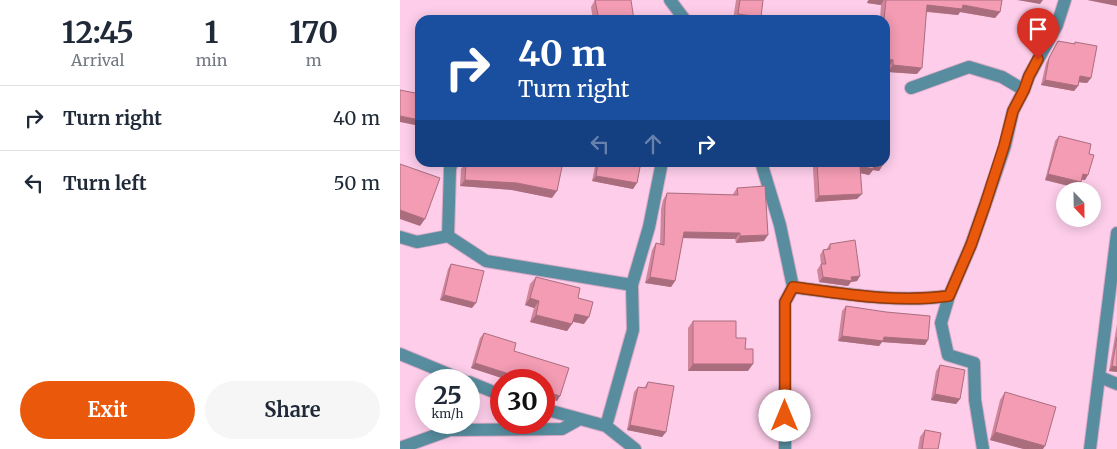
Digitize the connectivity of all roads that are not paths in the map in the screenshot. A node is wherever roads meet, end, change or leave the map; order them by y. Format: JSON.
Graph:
{"nodes":[{"id":1,"x":670,"y":0,"type":"edge"},
{"id":2,"x":1065,"y":0,"type":"edge"},
{"id":3,"x":681,"y":15,"type":"edge"},
{"id":4,"x":911,"y":88,"type":"dead end"},
{"id":5,"x":1024,"y":90,"type":"junction"},
{"id":6,"x":451,"y":167,"type":"edge"},
{"id":7,"x":661,"y":167,"type":"edge"},
{"id":8,"x":763,"y":167,"type":"edge"},
{"id":9,"x":1117,"y":233,"type":"edge"},
{"id":10,"x":448,"y":236,"type":"junction"},
{"id":11,"x":400,"y":237,"type":"edge"},
{"id":12,"x":632,"y":285,"type":"junction"},
{"id":13,"x":793,"y":287,"type":"junction"},
{"id":14,"x":949,"y":296,"type":"junction"},
{"id":15,"x":400,"y":354,"type":"edge"},
{"id":16,"x":436,"y":369,"type":"edge"},
{"id":17,"x":1100,"y":377,"type":"junction"},
{"id":18,"x":1117,"y":384,"type":"edge"},
{"id":19,"x":555,"y":412,"type":"edge"},
{"id":20,"x":580,"y":419,"type":"junction"},
{"id":21,"x":606,"y":426,"type":"junction"},
{"id":22,"x":400,"y":448,"type":"edge"},
{"id":23,"x":636,"y":449,"type":"edge"},
{"id":24,"x":785,"y":449,"type":"edge"},
{"id":25,"x":983,"y":449,"type":"edge"},
{"id":26,"x":1090,"y":449,"type":"edge"}],
"edges":[{"from":1,"to":3,"type":"street"},
{"from":2,"to":5,"type":"street"},
{"from":4,"to":5,"type":"street"},
{"from":5,"to":14,"type":"street"},
{"from":6,"to":10,"type":"street"},
{"from":7,"to":12,"type":"street"},
{"from":8,"to":13,"type":"street"},
{"from":9,"to":17,"type":"street"},
{"from":10,"to":11,"type":"street"},
{"from":10,"to":12,"type":"street"},
{"from":12,"to":21,"type":"street"},
{"from":13,"to":14,"type":"street"},
{"from":13,"to":24,"type":"street"},
{"from":14,"to":25,"type":"street"},
{"from":15,"to":16,"type":"street"},
{"from":17,"to":18,"type":"street"},
{"from":17,"to":26,"type":"street"},
{"from":19,"to":20,"type":"street"},
{"from":20,"to":21,"type":"street"},
{"from":20,"to":22,"type":"street"},
{"from":21,"to":23,"type":"street"}]}
